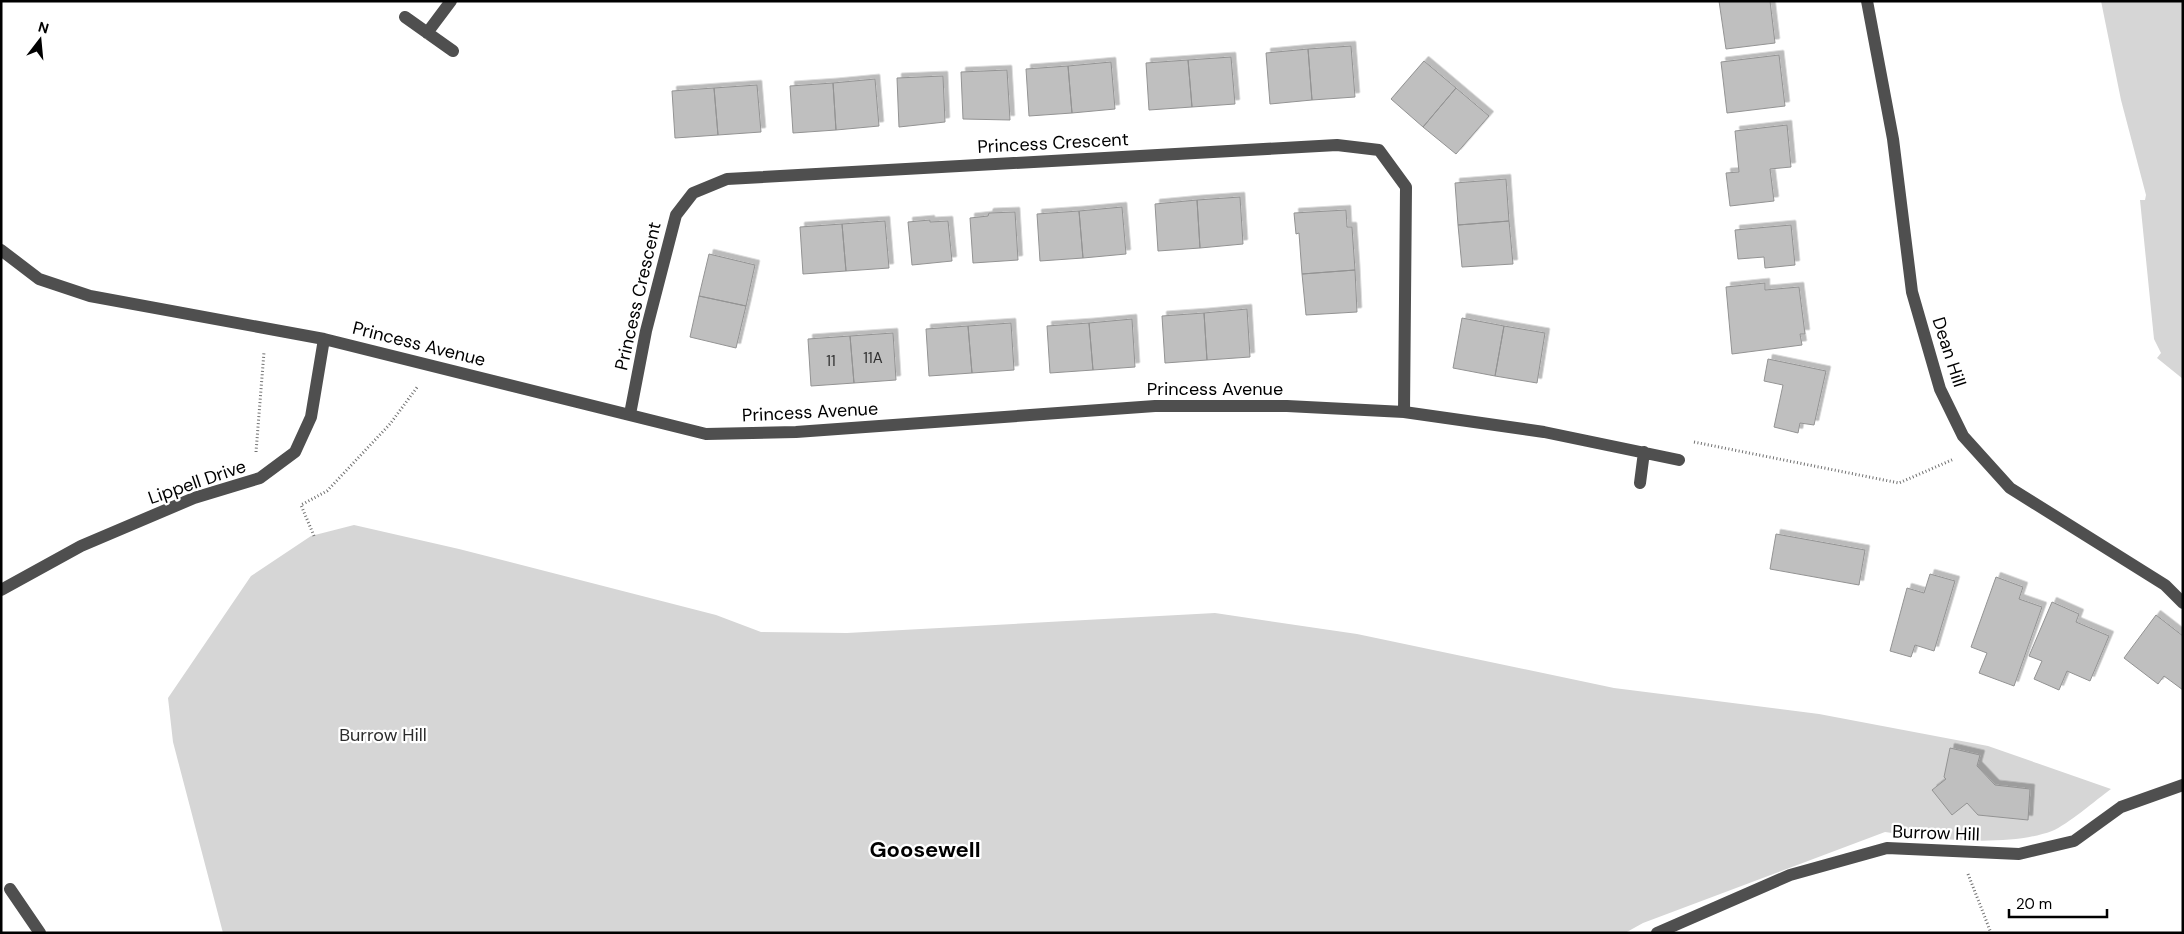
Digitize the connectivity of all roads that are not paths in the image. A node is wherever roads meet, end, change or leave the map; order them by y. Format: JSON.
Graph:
{"nodes":[{"id":1,"x":450,"y":1,"type":"edge"},
{"id":2,"x":1867,"y":1,"type":"edge"},
{"id":3,"x":405,"y":17,"type":"dead end"},
{"id":4,"x":427,"y":33,"type":"junction"},
{"id":5,"x":453,"y":51,"type":"dead end"},
{"id":6,"x":1,"y":250,"type":"edge"},
{"id":7,"x":324,"y":339,"type":"junction"},
{"id":8,"x":1404,"y":412,"type":"junction"},
{"id":9,"x":630,"y":414,"type":"junction"},
{"id":10,"x":1644,"y":452,"type":"junction"},
{"id":11,"x":1680,"y":460,"type":"road end"},
{"id":12,"x":1640,"y":483,"type":"dead end"},
{"id":13,"x":1,"y":590,"type":"edge"},
{"id":14,"x":2183,"y":603,"type":"edge"},
{"id":15,"x":2183,"y":785,"type":"edge"},
{"id":16,"x":10,"y":889,"type":"dead end"},
{"id":17,"x":40,"y":933,"type":"edge"},
{"id":18,"x":1657,"y":933,"type":"edge"}],
"edges":[{"from":1,"to":4,"type":"street"},
{"from":2,"to":14,"type":"street","name":"Dean Hill"},
{"from":3,"to":4,"type":"street"},
{"from":4,"to":5,"type":"street"},
{"from":6,"to":7,"type":"street","name":"Princess Avenue"},
{"from":7,"to":9,"type":"street","name":"Princess Avenue"},
{"from":7,"to":13,"type":"street","name":"Lippell Drive"},
{"from":8,"to":9,"type":"street","name":"Princess Avenue"},
{"from":8,"to":9,"type":"street","name":"Princess Crescent"},
{"from":8,"to":10,"type":"street","name":"Princess Avenue"},
{"from":10,"to":11,"type":"street","name":"Princess Avenue"},
{"from":10,"to":12,"type":"street"},
{"from":15,"to":18,"type":"street","name":"Burrow Hill"},
{"from":16,"to":17,"type":"street"}]}
